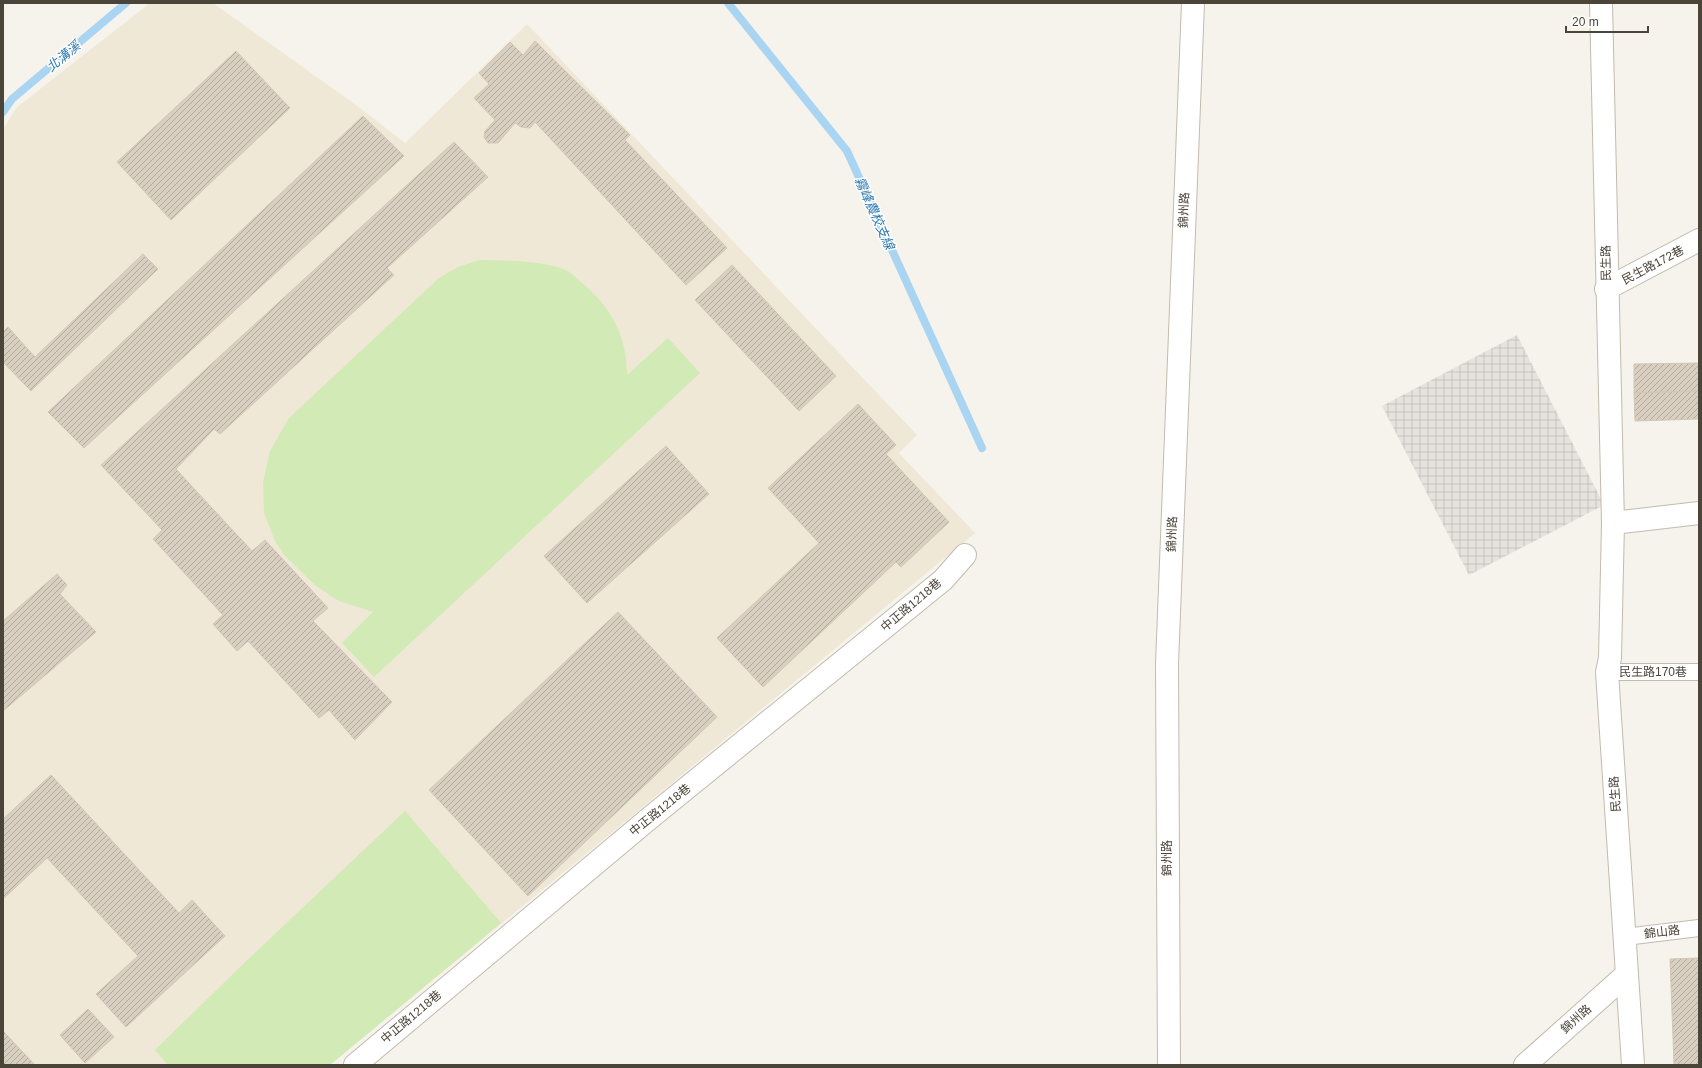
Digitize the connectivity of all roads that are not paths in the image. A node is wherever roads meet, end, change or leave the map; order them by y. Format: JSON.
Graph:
{"nodes":[{"id":1,"x":1193,"y":3,"type":"edge"},
{"id":2,"x":1601,"y":3,"type":"edge"},
{"id":3,"x":1699,"y":240,"type":"edge"},
{"id":4,"x":1606,"y":289,"type":"junction"},
{"id":5,"x":1699,"y":513,"type":"edge"},
{"id":6,"x":1613,"y":524,"type":"junction"},
{"id":7,"x":966,"y":555,"type":"dead end"},
{"id":8,"x":1607,"y":672,"type":"junction"},
{"id":9,"x":1699,"y":672,"type":"edge"},
{"id":10,"x":1699,"y":928,"type":"edge"},
{"id":11,"x":1625,"y":936,"type":"junction"},
{"id":12,"x":1627,"y":974,"type":"junction"},
{"id":13,"x":354,"y":1065,"type":"edge"},
{"id":14,"x":1169,"y":1065,"type":"edge"},
{"id":15,"x":1524,"y":1065,"type":"edge"},
{"id":16,"x":1633,"y":1065,"type":"edge"}],
"edges":[{"from":1,"to":14,"type":"street","name":"錦州路"},
{"from":2,"to":4,"type":"street","name":"民生路"},
{"from":3,"to":4,"type":"street","name":"民生路172巷"},
{"from":4,"to":6,"type":"street","name":"民生路"},
{"from":5,"to":6,"type":"street"},
{"from":6,"to":8,"type":"street","name":"民生路"},
{"from":7,"to":13,"type":"street","name":"中正路1218巷"},
{"from":8,"to":9,"type":"lane","name":"民生路170巷"},
{"from":8,"to":11,"type":"street","name":"民生路"},
{"from":10,"to":11,"type":"lane","name":"錦山路"},
{"from":11,"to":12,"type":"street","name":"民生路"},
{"from":12,"to":15,"type":"street","name":"錦州路"},
{"from":12,"to":16,"type":"street","name":"民生路"}]}
